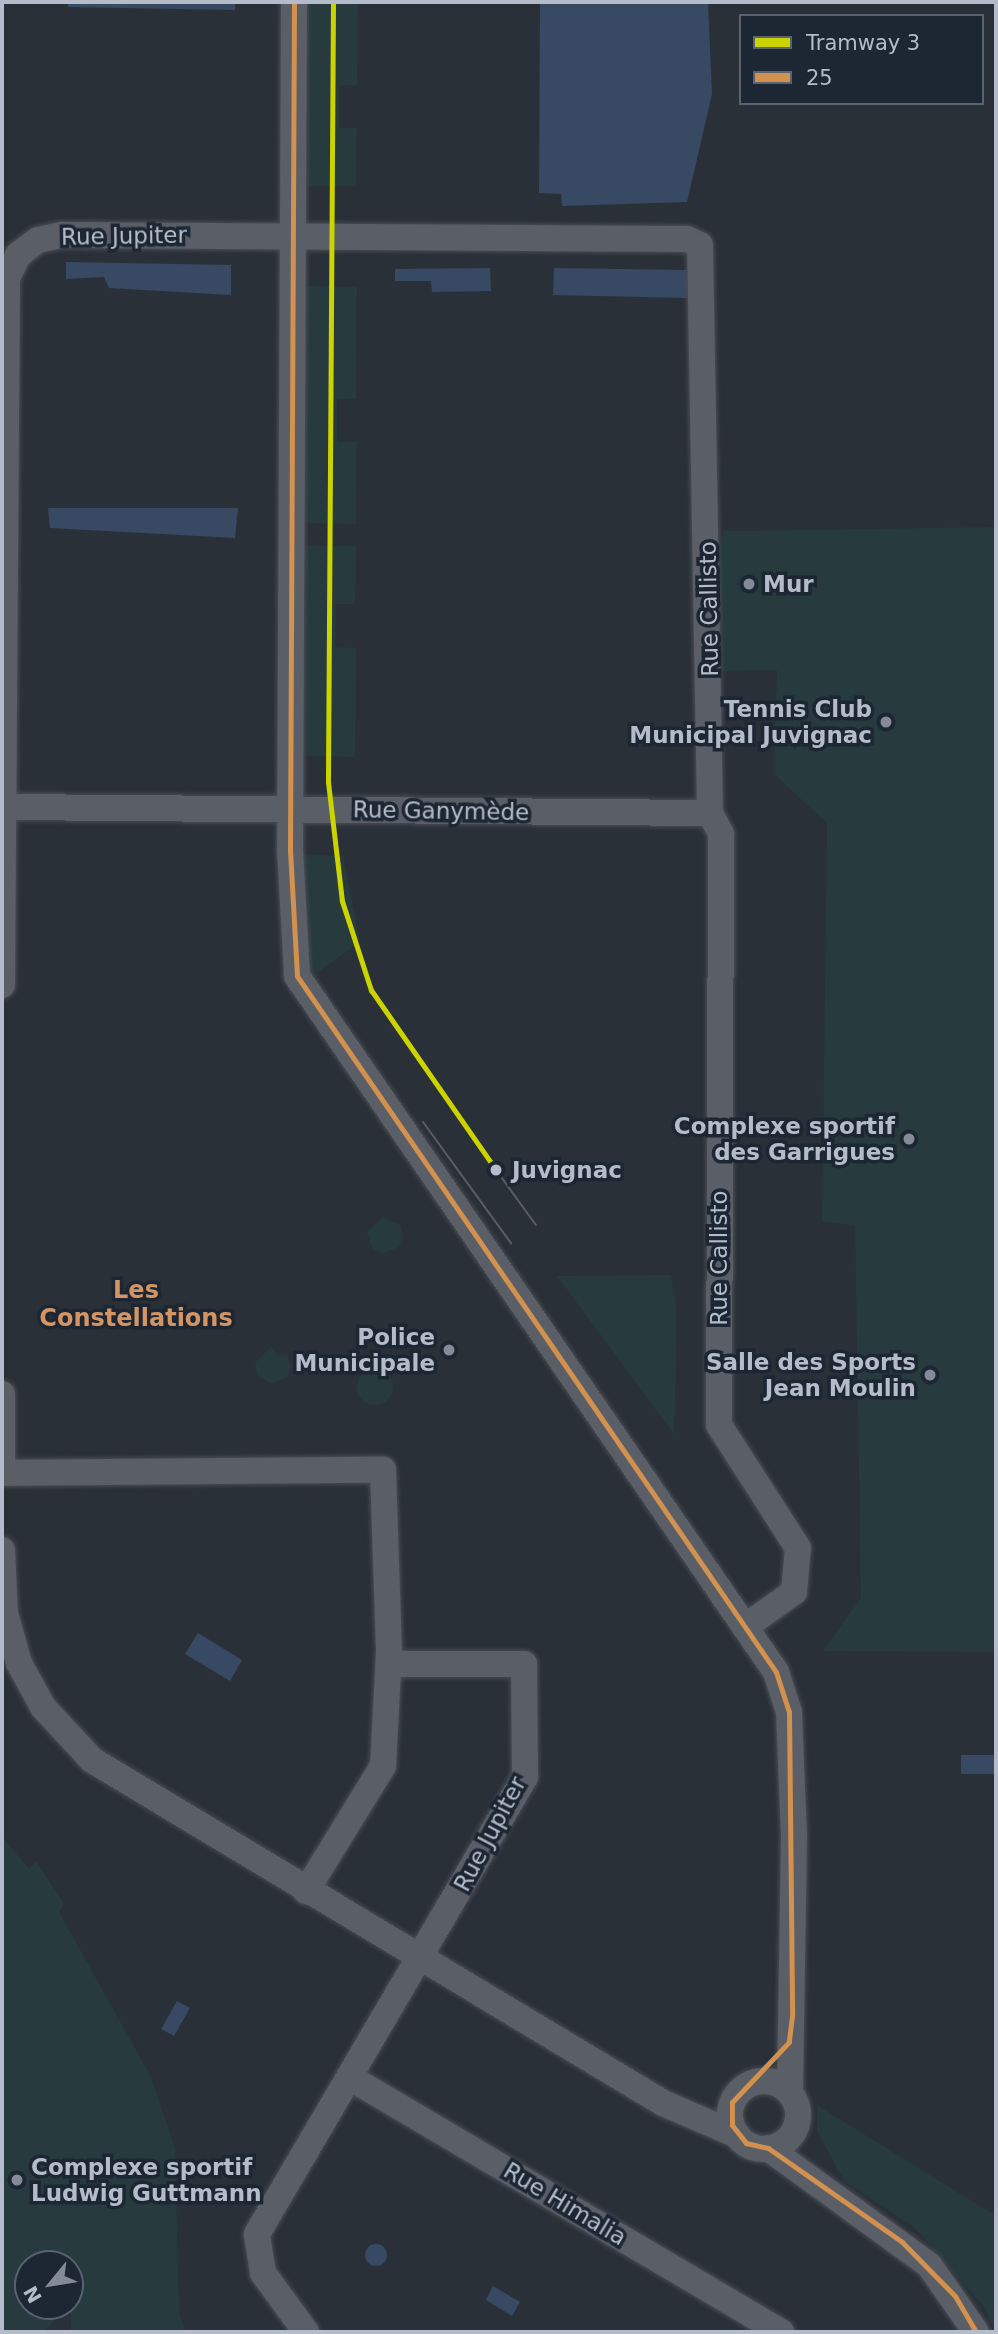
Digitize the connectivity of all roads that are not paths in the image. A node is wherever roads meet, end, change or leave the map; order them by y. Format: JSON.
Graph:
{"nodes":[{"id":1,"x":294,"y":2,"type":"edge"},
{"id":2,"x":295,"y":236,"type":"junction"},
{"id":3,"x":5,"y":807,"type":"junction"},
{"id":4,"x":290,"y":809,"type":"junction"},
{"id":5,"x":710,"y":813,"type":"junction"},
{"id":6,"x":2,"y":985,"type":"edge"},
{"id":7,"x":2,"y":1394,"type":"edge"},
{"id":8,"x":2,"y":1467,"type":"edge"},
{"id":9,"x":2,"y":1473,"type":"edge"},
{"id":10,"x":2,"y":1550,"type":"edge"},
{"id":11,"x":748,"y":1624,"type":"junction"},
{"id":12,"x":389,"y":1664,"type":"junction"},
{"id":13,"x":306,"y":1891,"type":"junction"},
{"id":14,"x":422,"y":1959,"type":"junction"},
{"id":15,"x":789,"y":2042,"type":"junction"},
{"id":16,"x":349,"y":2077,"type":"junction"},
{"id":17,"x":748,"y":2087,"type":"junction"},
{"id":18,"x":790,"y":2093,"type":"junction"},
{"id":19,"x":691,"y":2113,"type":"junction"},
{"id":20,"x":795,"y":2127,"type":"junction"},
{"id":21,"x":737,"y":2135,"type":"junction"},
{"id":22,"x":768,"y":2148,"type":"junction"},
{"id":23,"x":829,"y":2189,"type":"junction"},
{"id":24,"x":306,"y":2332,"type":"edge"},
{"id":25,"x":781,"y":2332,"type":"edge"},
{"id":26,"x":976,"y":2332,"type":"edge"}],
"edges":[{"from":1,"to":2,"type":"street"},
{"from":2,"to":3,"type":"street","name":"Rue Jupiter"},
{"from":2,"to":4,"type":"street"},
{"from":2,"to":5,"type":"street","name":"Rue Callisto"},
{"from":3,"to":4,"type":"street","name":"Rue Ganymède"},
{"from":3,"to":6,"type":"street","name":"Rue Jupiter"},
{"from":4,"to":5,"type":"street","name":"Rue Ganymède"},
{"from":4,"to":11,"type":"street"},
{"from":5,"to":11,"type":"street","name":"Rue Callisto"},
{"from":7,"to":8,"type":"street"},
{"from":9,"to":12,"type":"street"},
{"from":10,"to":13,"type":"street"},
{"from":11,"to":15,"type":"street"},
{"from":12,"to":13,"type":"street"},
{"from":12,"to":14,"type":"street","name":"Rue Jupiter"},
{"from":13,"to":14,"type":"street"},
{"from":14,"to":16,"type":"street"},
{"from":14,"to":19,"type":"street"},
{"from":15,"to":17,"type":"street"},
{"from":15,"to":18,"type":"street"},
{"from":16,"to":24,"type":"street"},
{"from":16,"to":25,"type":"street","name":"Rue Himalia"},
{"from":17,"to":18,"type":"street"},
{"from":17,"to":19,"type":"street"},
{"from":17,"to":21,"type":"street"},
{"from":18,"to":20,"type":"street"},
{"from":19,"to":21,"type":"street"},
{"from":20,"to":22,"type":"street"},
{"from":20,"to":23,"type":"street"},
{"from":21,"to":22,"type":"street"},
{"from":22,"to":23,"type":"street"},
{"from":23,"to":26,"type":"street"}]}
